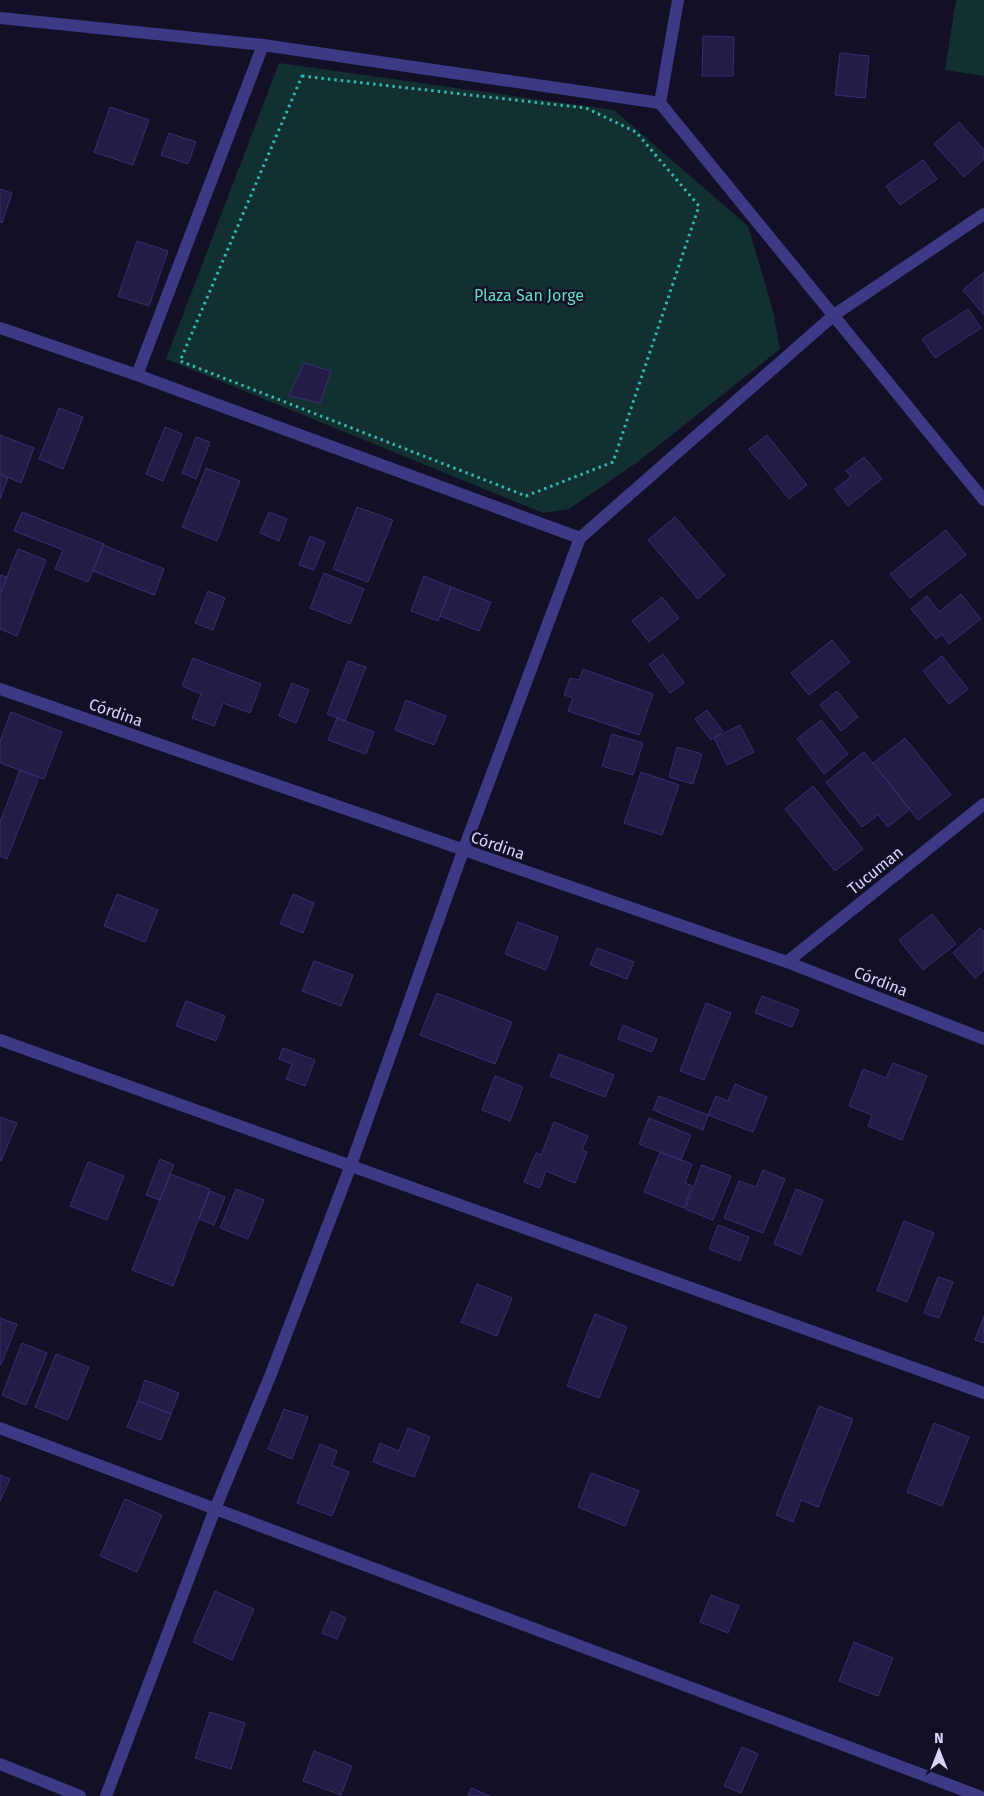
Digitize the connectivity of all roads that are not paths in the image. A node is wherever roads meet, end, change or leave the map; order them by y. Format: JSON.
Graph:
{"nodes":[{"id":1,"x":678,"y":0,"type":"edge"},
{"id":2,"x":0,"y":18,"type":"edge"},
{"id":3,"x":263,"y":45,"type":"junction"},
{"id":4,"x":660,"y":104,"type":"junction"},
{"id":5,"x":984,"y":214,"type":"edge"},
{"id":6,"x":834,"y":315,"type":"junction"},
{"id":7,"x":0,"y":328,"type":"edge"},
{"id":8,"x":137,"y":375,"type":"junction"},
{"id":9,"x":984,"y":500,"type":"edge"},
{"id":10,"x":580,"y":538,"type":"junction"},
{"id":11,"x":0,"y":689,"type":"edge"},
{"id":12,"x":984,"y":804,"type":"edge"},
{"id":13,"x":463,"y":850,"type":"junction"},
{"id":14,"x":787,"y":962,"type":"junction"},
{"id":15,"x":984,"y":1039,"type":"edge"},
{"id":16,"x":0,"y":1040,"type":"edge"},
{"id":17,"x":351,"y":1165,"type":"junction"},
{"id":18,"x":984,"y":1393,"type":"edge"},
{"id":19,"x":0,"y":1428,"type":"edge"},
{"id":20,"x":215,"y":1509,"type":"junction"},
{"id":21,"x":0,"y":1764,"type":"edge"},
{"id":22,"x":80,"y":1796,"type":"edge"},
{"id":23,"x":106,"y":1796,"type":"edge"},
{"id":24,"x":979,"y":1796,"type":"edge"}],
"edges":[{"from":1,"to":4,"type":"street"},
{"from":2,"to":3,"type":"street"},
{"from":3,"to":4,"type":"street"},
{"from":3,"to":8,"type":"street"},
{"from":4,"to":6,"type":"street"},
{"from":5,"to":6,"type":"street"},
{"from":6,"to":9,"type":"street"},
{"from":6,"to":10,"type":"street"},
{"from":7,"to":8,"type":"street"},
{"from":8,"to":10,"type":"street"},
{"from":10,"to":13,"type":"street"},
{"from":11,"to":13,"type":"street","name":"Córdina"},
{"from":12,"to":14,"type":"street","name":"Tucuman"},
{"from":13,"to":14,"type":"street","name":"Córdina"},
{"from":13,"to":17,"type":"street"},
{"from":14,"to":15,"type":"street","name":"Córdina"},
{"from":16,"to":17,"type":"street"},
{"from":17,"to":18,"type":"street"},
{"from":17,"to":20,"type":"street"},
{"from":19,"to":20,"type":"street"},
{"from":20,"to":23,"type":"street"},
{"from":20,"to":24,"type":"street"},
{"from":21,"to":22,"type":"street"}]}
